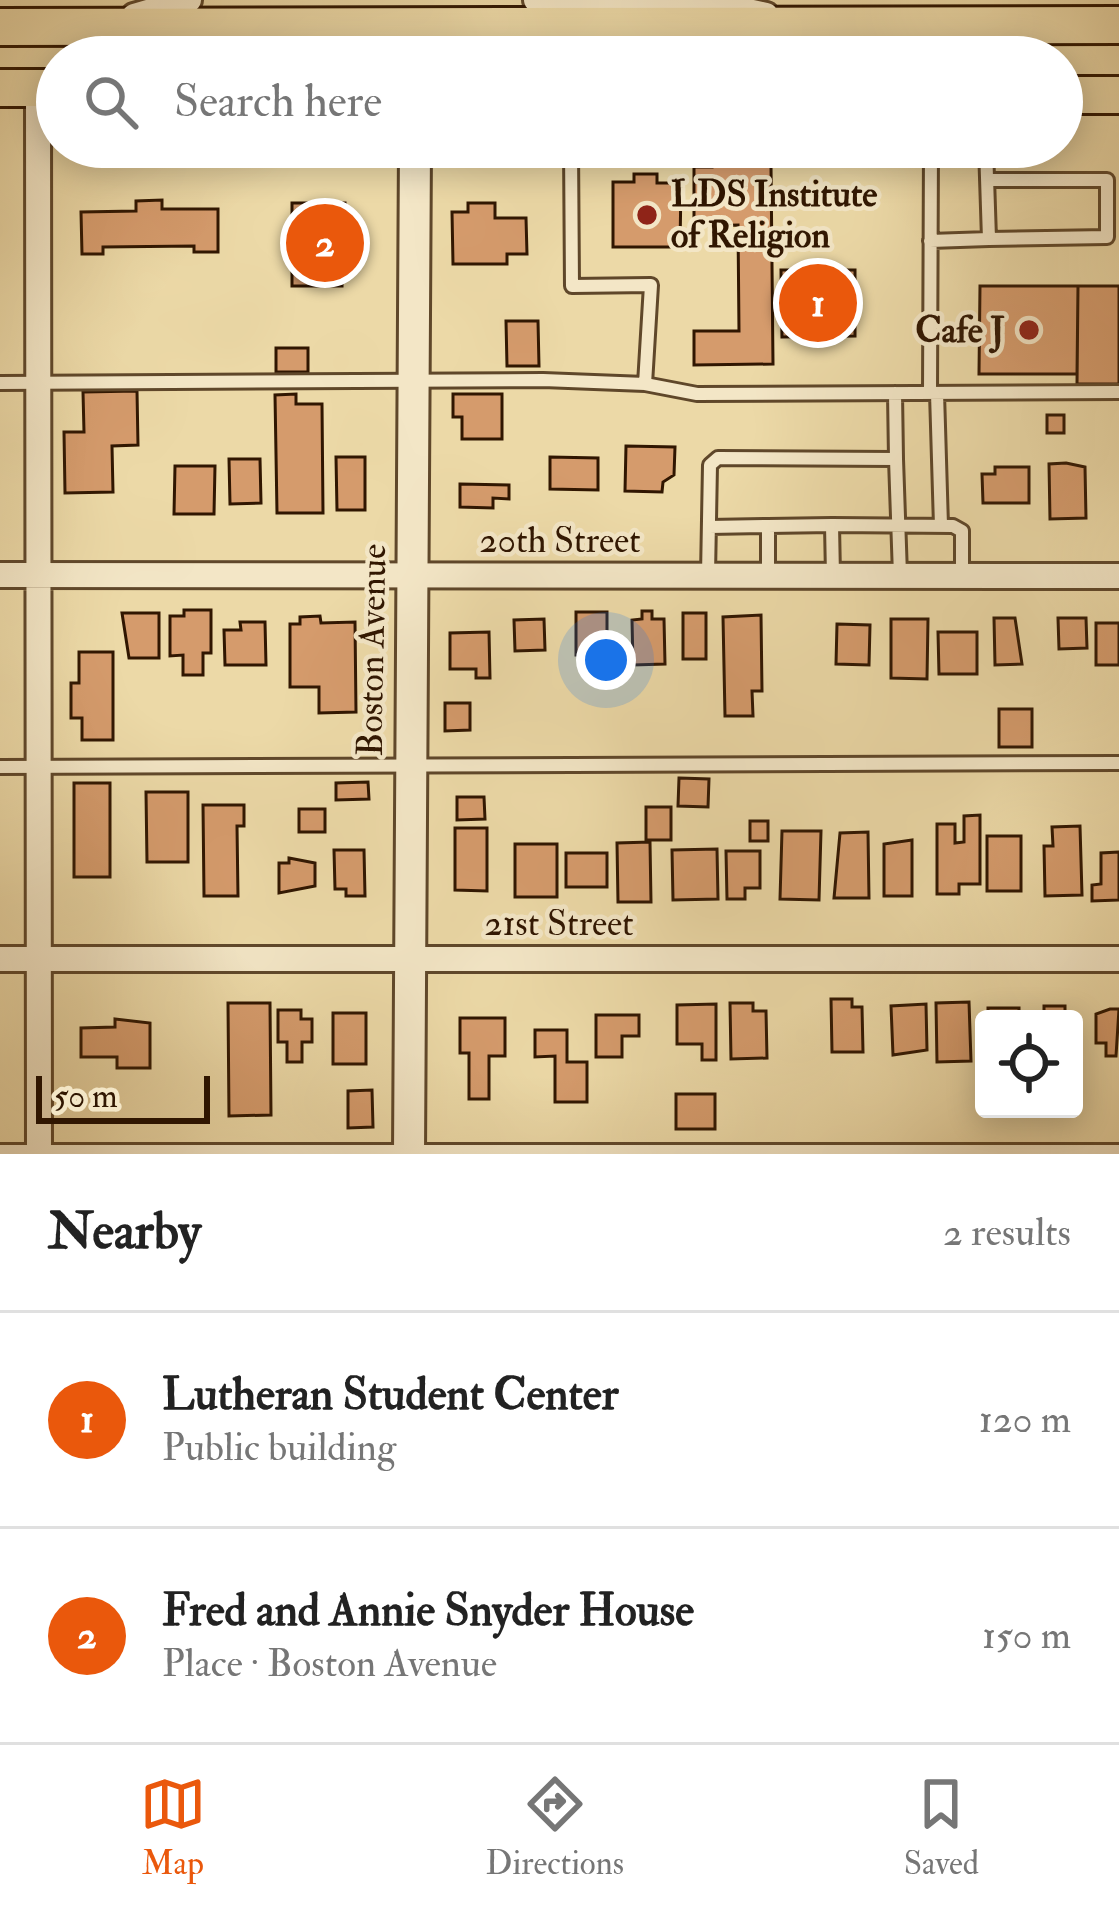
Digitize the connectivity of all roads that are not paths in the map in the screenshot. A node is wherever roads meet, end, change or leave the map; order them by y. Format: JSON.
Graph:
{"nodes":[{"id":1,"x":189,"y":0,"type":"edge"},
{"id":2,"x":536,"y":0,"type":"edge"},
{"id":3,"x":1119,"y":25,"type":"edge"},
{"id":4,"x":821,"y":26,"type":"junction"},
{"id":5,"x":0,"y":27,"type":"edge"},
{"id":6,"x":90,"y":28,"type":"junction"},
{"id":7,"x":414,"y":28,"type":"edge"},
{"id":8,"x":0,"y":88,"type":"edge"},
{"id":9,"x":36,"y":88,"type":"edge"},
{"id":10,"x":1083,"y":95,"type":"edge"},
{"id":11,"x":1119,"y":95,"type":"edge"},
{"id":12,"x":45,"y":168,"type":"edge"},
{"id":13,"x":415,"y":168,"type":"edge"},
{"id":14,"x":571,"y":168,"type":"edge"},
{"id":15,"x":931,"y":168,"type":"edge"},
{"id":16,"x":987,"y":168,"type":"edge"},
{"id":17,"x":987,"y":179,"type":"junction"},
{"id":18,"x":989,"y":239,"type":"junction"},
{"id":19,"x":930,"y":241,"type":"junction"},
{"id":20,"x":415,"y":380,"type":"junction"},
{"id":21,"x":0,"y":383,"type":"edge"},
{"id":22,"x":38,"y":383,"type":"junction"},
{"id":23,"x":646,"y":384,"type":"junction"},
{"id":24,"x":1119,"y":392,"type":"edge"},
{"id":25,"x":895,"y":393,"type":"junction"},
{"id":26,"x":933,"y":393,"type":"junction"},
{"id":27,"x":896,"y":459,"type":"junction"},
{"id":28,"x":832,"y":525,"type":"junction"},
{"id":29,"x":768,"y":526,"type":"junction"},
{"id":30,"x":898,"y":526,"type":"junction"},
{"id":31,"x":940,"y":526,"type":"junction"},
{"id":32,"x":709,"y":527,"type":"junction"},
{"id":33,"x":0,"y":575,"type":"edge"},
{"id":34,"x":38,"y":575,"type":"junction"},
{"id":35,"x":411,"y":576,"type":"junction"},
{"id":36,"x":708,"y":576,"type":"junction"},
{"id":37,"x":769,"y":576,"type":"junction"},
{"id":38,"x":833,"y":576,"type":"junction"},
{"id":39,"x":900,"y":576,"type":"junction"},
{"id":40,"x":962,"y":576,"type":"junction"},
{"id":41,"x":1119,"y":577,"type":"edge"},
{"id":42,"x":1119,"y":763,"type":"edge"},
{"id":43,"x":0,"y":767,"type":"edge"},
{"id":44,"x":38,"y":767,"type":"junction"},
{"id":45,"x":410,"y":767,"type":"junction"},
{"id":46,"x":0,"y":959,"type":"edge"},
{"id":47,"x":38,"y":959,"type":"junction"},
{"id":48,"x":410,"y":959,"type":"junction"},
{"id":49,"x":1119,"y":959,"type":"edge"},
{"id":50,"x":0,"y":1151,"type":"edge"},
{"id":51,"x":1119,"y":1151,"type":"edge"},
{"id":52,"x":39,"y":1153,"type":"edge"},
{"id":53,"x":409,"y":1153,"type":"edge"}],
"edges":[{"from":1,"to":6,"type":"street"},
{"from":2,"to":4,"type":"street"},
{"from":3,"to":4,"type":"main road"},
{"from":4,"to":7,"type":"main road"},
{"from":5,"to":6,"type":"main road"},
{"from":6,"to":7,"type":"main road"},
{"from":8,"to":9,"type":"main road"},
{"from":10,"to":11,"type":"main road"},
{"from":12,"to":22,"type":"street"},
{"from":13,"to":20,"type":"street","name":"Boston Avenue"},
{"from":14,"to":23,"type":"lane"},
{"from":15,"to":19,"type":"lane"},
{"from":16,"to":17,"type":"lane"},
{"from":17,"to":18,"type":"lane"},
{"from":17,"to":18,"type":"lane"},
{"from":18,"to":19,"type":"lane"},
{"from":19,"to":26,"type":"lane"},
{"from":20,"to":22,"type":"lane"},
{"from":20,"to":23,"type":"lane"},
{"from":20,"to":35,"type":"street","name":"Boston Avenue"},
{"from":21,"to":22,"type":"lane"},
{"from":22,"to":34,"type":"street"},
{"from":23,"to":25,"type":"lane"},
{"from":24,"to":26,"type":"lane"},
{"from":25,"to":26,"type":"lane"},
{"from":25,"to":27,"type":"lane"},
{"from":26,"to":31,"type":"lane"},
{"from":27,"to":30,"type":"lane"},
{"from":27,"to":32,"type":"lane"},
{"from":28,"to":29,"type":"lane"},
{"from":28,"to":30,"type":"lane"},
{"from":28,"to":38,"type":"lane"},
{"from":29,"to":32,"type":"lane"},
{"from":29,"to":37,"type":"lane"},
{"from":30,"to":31,"type":"lane"},
{"from":30,"to":39,"type":"lane"},
{"from":31,"to":40,"type":"lane"},
{"from":32,"to":36,"type":"lane"},
{"from":33,"to":34,"type":"street","name":"20th Street"},
{"from":34,"to":35,"type":"street","name":"20th Street"},
{"from":34,"to":44,"type":"street"},
{"from":35,"to":36,"type":"street","name":"20th Street"},
{"from":35,"to":45,"type":"street","name":"Boston Avenue"},
{"from":36,"to":37,"type":"street","name":"20th Street"},
{"from":37,"to":38,"type":"street","name":"20th Street"},
{"from":38,"to":39,"type":"street","name":"20th Street"},
{"from":39,"to":40,"type":"street","name":"20th Street"},
{"from":40,"to":41,"type":"street","name":"20th Street"},
{"from":42,"to":45,"type":"lane"},
{"from":43,"to":44,"type":"lane"},
{"from":44,"to":45,"type":"lane"},
{"from":44,"to":47,"type":"street"},
{"from":45,"to":48,"type":"street","name":"Boston Avenue"},
{"from":46,"to":47,"type":"street","name":"21st Street"},
{"from":47,"to":48,"type":"street","name":"21st Street"},
{"from":47,"to":52,"type":"street"},
{"from":48,"to":49,"type":"street","name":"21st Street"},
{"from":48,"to":53,"type":"street","name":"Boston Avenue"},
{"from":50,"to":52,"type":"lane"},
{"from":51,"to":53,"type":"lane"},
{"from":52,"to":53,"type":"lane"}]}
